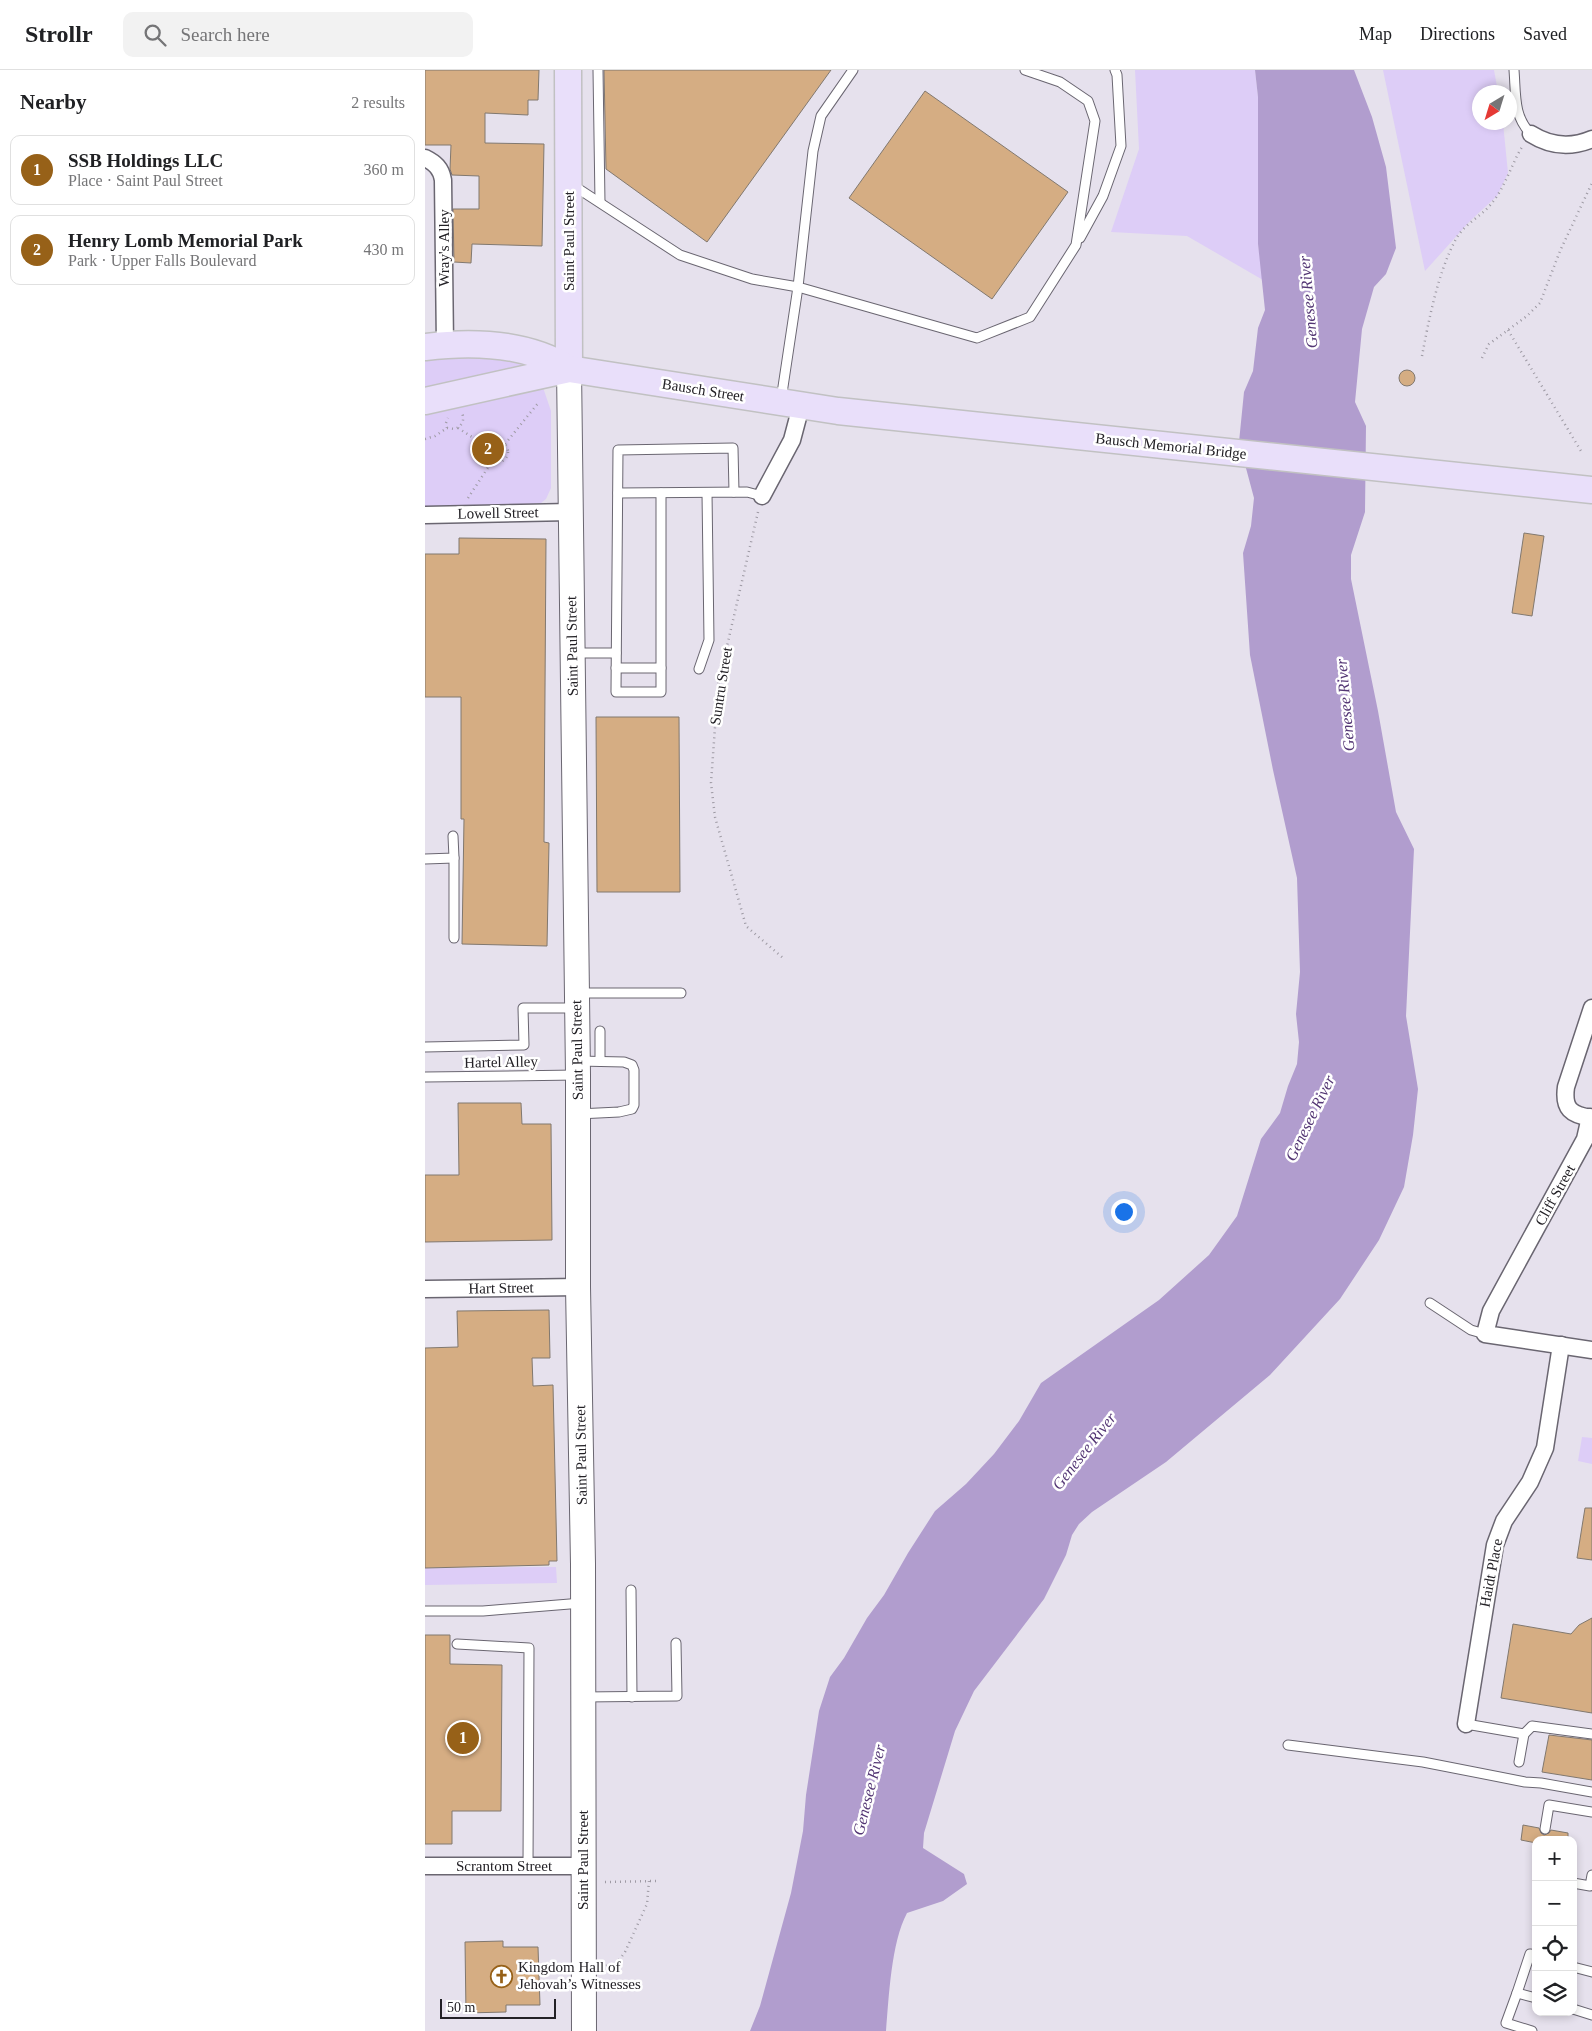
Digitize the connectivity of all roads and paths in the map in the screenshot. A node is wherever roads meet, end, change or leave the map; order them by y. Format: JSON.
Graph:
{"nodes":[{"id":1,"x":568,"y":70,"type":"edge"},
{"id":2,"x":598,"y":70,"type":"edge"},
{"id":3,"x":853,"y":70,"type":"edge"},
{"id":4,"x":1025,"y":70,"type":"edge"},
{"id":5,"x":1115,"y":70,"type":"edge"},
{"id":6,"x":1514,"y":70,"type":"edge"},
{"id":7,"x":1531,"y":134,"type":"junction"},
{"id":8,"x":1592,"y":139,"type":"edge"},
{"id":9,"x":425,"y":158,"type":"edge"},
{"id":10,"x":569,"y":182,"type":"junction"},
{"id":11,"x":1592,"y":183,"type":"edge"},
{"id":12,"x":600,"y":202,"type":"junction"},
{"id":13,"x":1076,"y":245,"type":"junction"},
{"id":14,"x":798,"y":287,"type":"junction"},
{"id":15,"x":1507,"y":330,"type":"junction"},
{"id":16,"x":435,"y":346,"type":"edge"},
{"id":17,"x":1422,"y":356,"type":"dead end"},
{"id":18,"x":1482,"y":358,"type":"dead end"},
{"id":19,"x":569,"y":369,"type":"junction"},
{"id":20,"x":425,"y":401,"type":"edge"},
{"id":21,"x":539,"y":402,"type":"dead end"},
{"id":22,"x":791,"y":404,"type":"junction"},
{"id":23,"x":457,"y":410,"type":"dead end"},
{"id":24,"x":838,"y":411,"type":"joint"},
{"id":25,"x":451,"y":414,"type":"dead end"},
{"id":26,"x":461,"y":425,"type":"junction"},
{"id":27,"x":447,"y":428,"type":"junction"},
{"id":28,"x":457,"y":428,"type":"junction"},
{"id":29,"x":464,"y":430,"type":"junction"},
{"id":30,"x":425,"y":439,"type":"edge"},
{"id":31,"x":505,"y":444,"type":"junction"},
{"id":32,"x":489,"y":448,"type":"junction"},
{"id":33,"x":1581,"y":451,"type":"dead end"},
{"id":34,"x":493,"y":460,"type":"junction"},
{"id":35,"x":1592,"y":490,"type":"edge"},
{"id":36,"x":734,"y":492,"type":"junction"},
{"id":37,"x":618,"y":493,"type":"junction"},
{"id":38,"x":661,"y":493,"type":"junction"},
{"id":39,"x":707,"y":493,"type":"junction"},
{"id":40,"x":762,"y":496,"type":"junction"},
{"id":41,"x":468,"y":498,"type":"dead end"},
{"id":42,"x":571,"y":512,"type":"junction"},
{"id":43,"x":425,"y":515,"type":"edge"},
{"id":44,"x":572,"y":653,"type":"junction"},
{"id":45,"x":616,"y":653,"type":"junction"},
{"id":46,"x":617,"y":668,"type":"junction"},
{"id":47,"x":661,"y":668,"type":"junction"},
{"id":48,"x":699,"y":669,"type":"dead end"},
{"id":49,"x":453,"y":836,"type":"dead end"},
{"id":50,"x":454,"y":858,"type":"junction"},
{"id":51,"x":425,"y":859,"type":"edge"},
{"id":52,"x":454,"y":938,"type":"dead end"},
{"id":53,"x":783,"y":958,"type":"dead end"},
{"id":54,"x":681,"y":993,"type":"dead end"},
{"id":55,"x":576,"y":1001,"type":"junction"},
{"id":56,"x":1592,"y":1008,"type":"edge"},
{"id":57,"x":600,"y":1031,"type":"dead end"},
{"id":58,"x":425,"y":1047,"type":"edge"},
{"id":59,"x":585,"y":1066,"type":"junction"},
{"id":60,"x":425,"y":1076,"type":"edge"},
{"id":61,"x":578,"y":1114,"type":"junction"},
{"id":62,"x":1591,"y":1118,"type":"edge"},
{"id":63,"x":578,"y":1287,"type":"junction"},
{"id":64,"x":425,"y":1289,"type":"edge"},
{"id":65,"x":1429,"y":1303,"type":"dead end"},
{"id":66,"x":1485,"y":1334,"type":"junction"},
{"id":67,"x":1561,"y":1345,"type":"junction"},
{"id":68,"x":1592,"y":1350,"type":"edge"},
{"id":69,"x":583,"y":1584,"type":"junction"},
{"id":70,"x":631,"y":1590,"type":"dead end"},
{"id":71,"x":425,"y":1611,"type":"edge"},
{"id":72,"x":676,"y":1642,"type":"dead end"},
{"id":73,"x":457,"y":1644,"type":"dead end"},
{"id":74,"x":583,"y":1697,"type":"junction"},
{"id":75,"x":632,"y":1697,"type":"junction"},
{"id":76,"x":1466,"y":1724,"type":"joint"},
{"id":77,"x":1524,"y":1734,"type":"junction"},
{"id":78,"x":1592,"y":1734,"type":"edge"},
{"id":79,"x":1288,"y":1745,"type":"dead end"},
{"id":80,"x":1519,"y":1762,"type":"dead end"},
{"id":81,"x":1592,"y":1792,"type":"edge"},
{"id":82,"x":1592,"y":1812,"type":"edge"},
{"id":83,"x":1545,"y":1829,"type":"dead end"},
{"id":84,"x":425,"y":1866,"type":"edge"},
{"id":85,"x":527,"y":1866,"type":"junction"},
{"id":86,"x":583,"y":1866,"type":"junction"},
{"id":87,"x":1592,"y":1875,"type":"edge"},
{"id":88,"x":649,"y":1881,"type":"junction"},
{"id":89,"x":656,"y":1881,"type":"dead end"},
{"id":90,"x":605,"y":1882,"type":"dead end"},
{"id":91,"x":1577,"y":1884,"type":"edge"},
{"id":92,"x":1532,"y":1955,"type":"edge"},
{"id":93,"x":606,"y":1966,"type":"dead end"},
{"id":94,"x":1577,"y":1968,"type":"edge"},
{"id":95,"x":1592,"y":1972,"type":"edge"},
{"id":96,"x":1517,"y":1992,"type":"junction"},
{"id":97,"x":1532,"y":1997,"type":"edge"},
{"id":98,"x":1577,"y":2010,"type":"edge"},
{"id":99,"x":1592,"y":2014,"type":"edge"},
{"id":100,"x":584,"y":2031,"type":"edge"},
{"id":101,"x":1532,"y":2031,"type":"edge"}],
"edges":[{"from":1,"to":10,"type":"main road","name":"Saint Paul Street"},
{"from":2,"to":12,"type":"lane"},
{"from":3,"to":14,"type":"lane"},
{"from":4,"to":13,"type":"lane"},
{"from":5,"to":13,"type":"lane"},
{"from":6,"to":7,"type":"lane"},
{"from":7,"to":8,"type":"street"},
{"from":7,"to":17,"type":"path"},
{"from":9,"to":16,"type":"street","name":"Wray's Alley"},
{"from":10,"to":12,"type":"lane"},
{"from":10,"to":19,"type":"main road","name":"Saint Paul Street"},
{"from":11,"to":15,"type":"path"},
{"from":12,"to":14,"type":"lane"},
{"from":13,"to":14,"type":"lane"},
{"from":14,"to":22,"type":"lane"},
{"from":15,"to":18,"type":"path"},
{"from":15,"to":33,"type":"path"},
{"from":16,"to":19,"type":"main road"},
{"from":19,"to":20,"type":"main road"},
{"from":19,"to":22,"type":"main road","name":"Bausch Street"},
{"from":19,"to":42,"type":"main road","name":"Saint Paul Street"},
{"from":21,"to":31,"type":"path"},
{"from":22,"to":24,"type":"main road","name":"Bausch Street"},
{"from":22,"to":40,"type":"street"},
{"from":23,"to":26,"type":"path"},
{"from":24,"to":35,"type":"main road","name":"Bausch Memorial Bridge"},
{"from":25,"to":27,"type":"path"},
{"from":26,"to":28,"type":"path"},
{"from":26,"to":29,"type":"path"},
{"from":27,"to":28,"type":"path"},
{"from":27,"to":30,"type":"path"},
{"from":28,"to":29,"type":"path"},
{"from":29,"to":32,"type":"path"},
{"from":31,"to":32,"type":"path"},
{"from":31,"to":34,"type":"path"},
{"from":32,"to":34,"type":"path"},
{"from":34,"to":41,"type":"path"},
{"from":36,"to":37,"type":"lane"},
{"from":36,"to":39,"type":"lane"},
{"from":36,"to":40,"type":"lane"},
{"from":37,"to":38,"type":"lane"},
{"from":37,"to":45,"type":"lane"},
{"from":38,"to":39,"type":"lane"},
{"from":38,"to":47,"type":"lane"},
{"from":39,"to":48,"type":"lane"},
{"from":40,"to":53,"type":"path","name":"Suntru Street"},
{"from":42,"to":43,"type":"street","name":"Lowell Street"},
{"from":42,"to":44,"type":"main road","name":"Saint Paul Street"},
{"from":44,"to":45,"type":"lane"},
{"from":44,"to":55,"type":"main road","name":"Saint Paul Street"},
{"from":45,"to":46,"type":"lane"},
{"from":46,"to":47,"type":"lane"},
{"from":46,"to":47,"type":"lane"},
{"from":49,"to":50,"type":"lane"},
{"from":50,"to":51,"type":"lane"},
{"from":50,"to":52,"type":"lane"},
{"from":54,"to":55,"type":"lane"},
{"from":55,"to":58,"type":"lane"},
{"from":55,"to":59,"type":"main road","name":"Saint Paul Street"},
{"from":56,"to":62,"type":"street","name":"Cliff Street"},
{"from":57,"to":59,"type":"lane"},
{"from":59,"to":60,"type":"lane","name":"Hartel Alley"},
{"from":59,"to":61,"type":"main road","name":"Saint Paul Street"},
{"from":59,"to":61,"type":"lane","name":"Hartel Alley"},
{"from":61,"to":63,"type":"main road","name":"Saint Paul Street"},
{"from":62,"to":66,"type":"street","name":"Cliff Street"},
{"from":63,"to":64,"type":"street","name":"Hart Street"},
{"from":63,"to":69,"type":"main road","name":"Saint Paul Street"},
{"from":65,"to":66,"type":"lane"},
{"from":66,"to":67,"type":"street"},
{"from":67,"to":68,"type":"street"},
{"from":67,"to":76,"type":"street","name":"Haidt Place"},
{"from":69,"to":71,"type":"lane"},
{"from":69,"to":74,"type":"main road","name":"Saint Paul Street"},
{"from":70,"to":75,"type":"lane"},
{"from":72,"to":75,"type":"lane"},
{"from":73,"to":85,"type":"lane"},
{"from":74,"to":75,"type":"lane"},
{"from":74,"to":86,"type":"main road","name":"Saint Paul Street"},
{"from":76,"to":77,"type":"lane"},
{"from":77,"to":78,"type":"lane"},
{"from":77,"to":80,"type":"lane"},
{"from":79,"to":81,"type":"lane"},
{"from":82,"to":83,"type":"lane"},
{"from":84,"to":85,"type":"street","name":"Scrantom Street"},
{"from":85,"to":86,"type":"street","name":"Scrantom Street"},
{"from":86,"to":100,"type":"main road","name":"Saint Paul Street"},
{"from":87,"to":91,"type":"lane"},
{"from":88,"to":89,"type":"path"},
{"from":88,"to":90,"type":"path"},
{"from":88,"to":93,"type":"path"},
{"from":92,"to":96,"type":"lane"},
{"from":94,"to":95,"type":"lane"},
{"from":96,"to":97,"type":"lane"},
{"from":96,"to":101,"type":"lane"},
{"from":98,"to":99,"type":"lane"}]}
